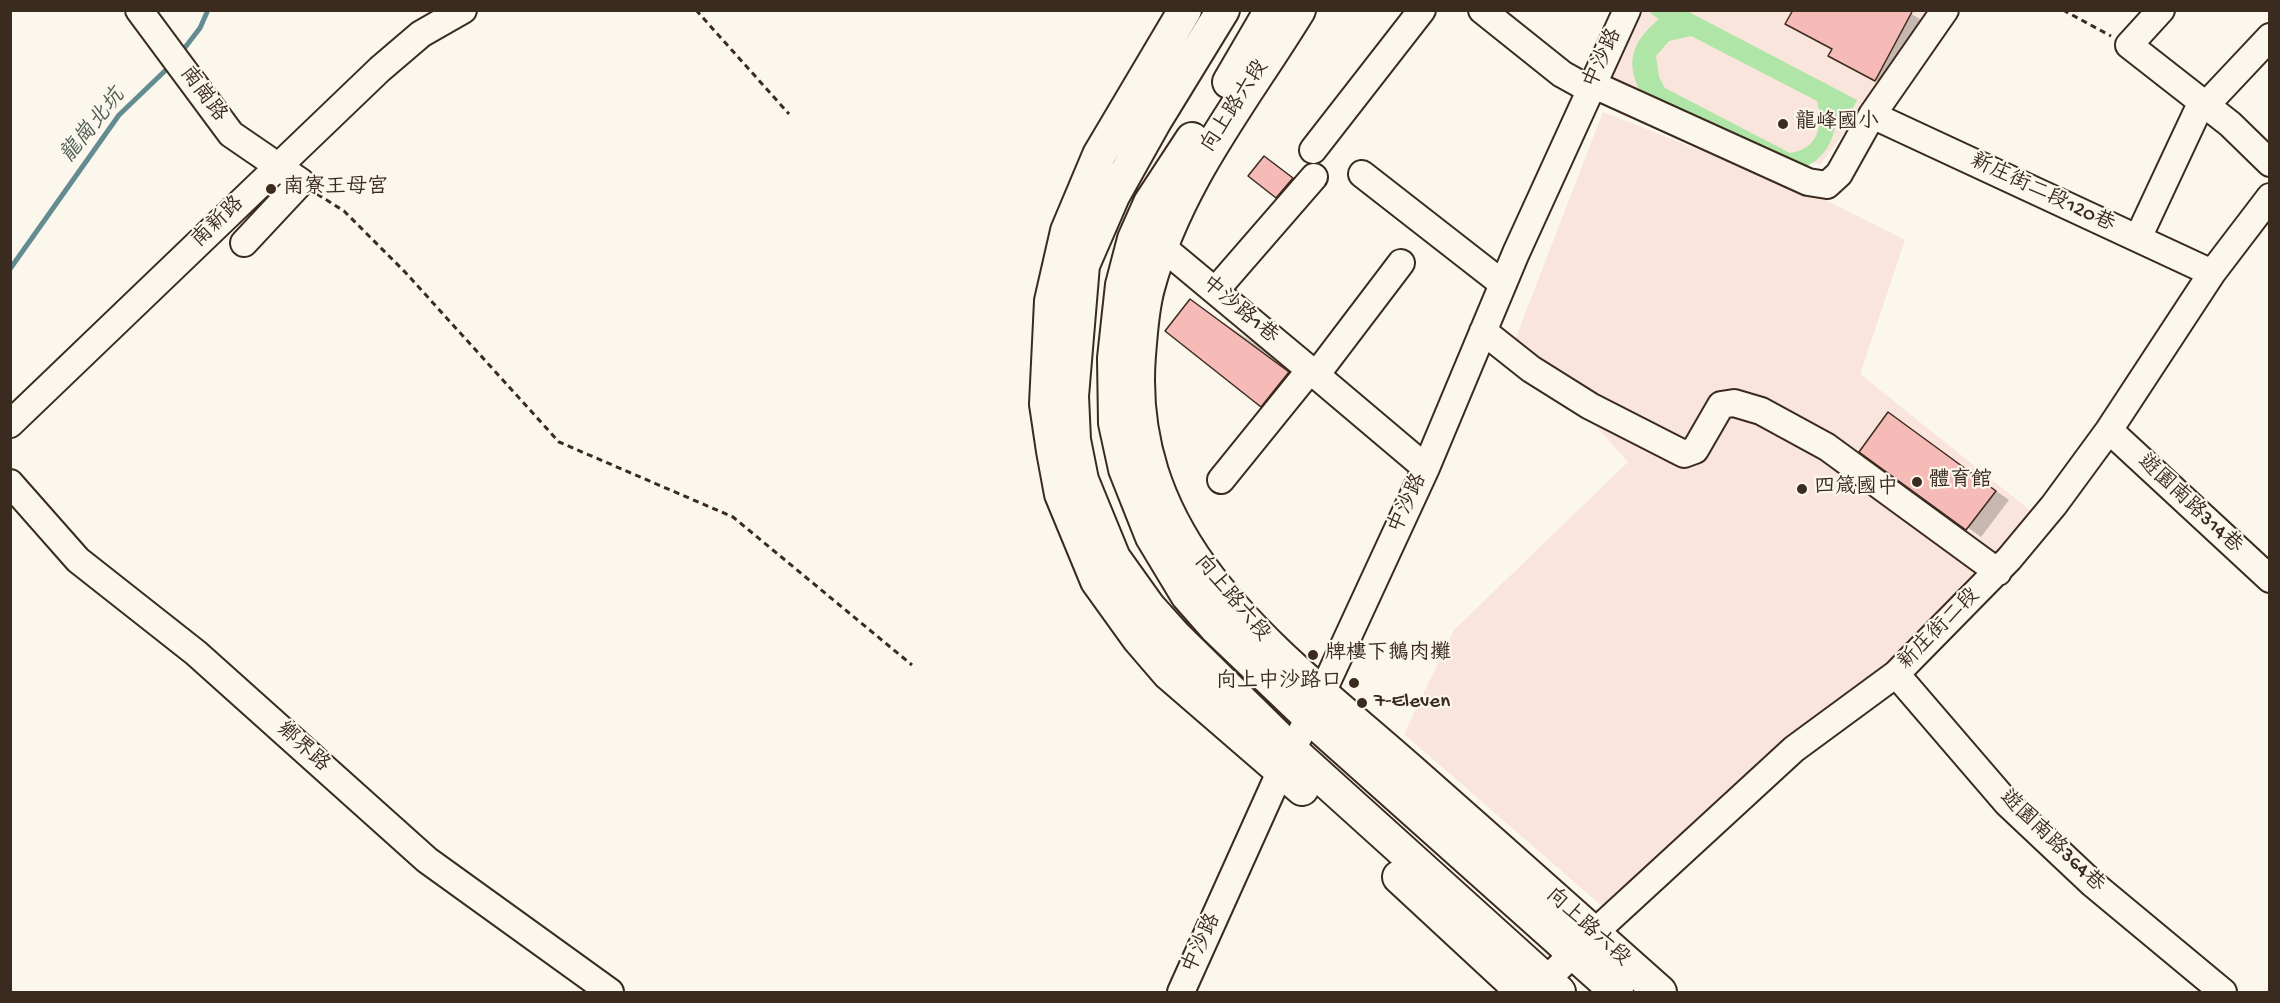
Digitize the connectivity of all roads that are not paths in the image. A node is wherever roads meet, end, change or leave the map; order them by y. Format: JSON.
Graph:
{"nodes":[{"id":1,"x":139,"y":10,"type":"edge"},
{"id":2,"x":463,"y":10,"type":"edge"},
{"id":3,"x":1185,"y":10,"type":"edge"},
{"id":4,"x":1223,"y":10,"type":"edge"},
{"id":5,"x":1271,"y":10,"type":"edge"},
{"id":6,"x":1299,"y":10,"type":"edge"},
{"id":7,"x":1422,"y":10,"type":"edge"},
{"id":8,"x":1482,"y":10,"type":"edge"},
{"id":9,"x":1627,"y":10,"type":"edge"},
{"id":10,"x":1945,"y":10,"type":"edge"},
{"id":11,"x":2161,"y":10,"type":"edge"},
{"id":12,"x":2270,"y":37,"type":"edge"},
{"id":13,"x":1589,"y":89,"type":"junction"},
{"id":14,"x":2202,"y":108,"type":"junction"},
{"id":15,"x":1872,"y":116,"type":"junction"},
{"id":16,"x":1313,"y":150,"type":"dead end"},
{"id":17,"x":2270,"y":162,"type":"edge"},
{"id":18,"x":277,"y":167,"type":"junction"},
{"id":19,"x":1362,"y":174,"type":"dead end"},
{"id":20,"x":1314,"y":177,"type":"dead end"},
{"id":21,"x":2270,"y":197,"type":"edge"},
{"id":22,"x":2138,"y":238,"type":"junction"},
{"id":23,"x":244,"y":243,"type":"dead end"},
{"id":24,"x":1161,"y":246,"type":"junction"},
{"id":25,"x":1401,"y":263,"type":"dead end"},
{"id":26,"x":2212,"y":273,"type":"junction"},
{"id":27,"x":1503,"y":284,"type":"junction"},
{"id":28,"x":1215,"y":291,"type":"junction"},
{"id":29,"x":1483,"y":331,"type":"junction"},
{"id":30,"x":1313,"y":373,"type":"junction"},
{"id":31,"x":10,"y":424,"type":"edge"},
{"id":32,"x":2109,"y":430,"type":"junction"},
{"id":33,"x":1426,"y":468,"type":"junction"},
{"id":34,"x":1221,"y":480,"type":"dead end"},
{"id":35,"x":10,"y":483,"type":"edge"},
{"id":36,"x":1998,"y":572,"type":"junction"},
{"id":37,"x":2270,"y":579,"type":"edge"},
{"id":38,"x":1896,"y":674,"type":"junction"},
{"id":39,"x":1315,"y":706,"type":"junction"},
{"id":40,"x":1286,"y":760,"type":"junction"},
{"id":41,"x":1584,"y":944,"type":"junction"},
{"id":42,"x":1541,"y":990,"type":"edge"},
{"id":43,"x":610,"y":993,"type":"edge"},
{"id":44,"x":1181,"y":993,"type":"edge"},
{"id":45,"x":1617,"y":993,"type":"edge"},
{"id":46,"x":1660,"y":993,"type":"edge"},
{"id":47,"x":2223,"y":993,"type":"edge"}],
"edges":[{"from":1,"to":18,"type":"street","name":"南崗路"},
{"from":2,"to":18,"type":"street","name":"南新路"},
{"from":3,"to":40,"type":"main road"},
{"from":4,"to":40,"type":"main road"},
{"from":5,"to":39,"type":"main road","name":"向上路六段"},
{"from":6,"to":24,"type":"main road","name":"向上路六段"},
{"from":7,"to":16,"type":"street"},
{"from":8,"to":13,"type":"street"},
{"from":9,"to":13,"type":"street","name":"中沙路"},
{"from":10,"to":15,"type":"street"},
{"from":11,"to":14,"type":"street"},
{"from":12,"to":14,"type":"street"},
{"from":13,"to":15,"type":"street"},
{"from":13,"to":27,"type":"street","name":"中沙路"},
{"from":14,"to":17,"type":"street"},
{"from":14,"to":22,"type":"street"},
{"from":15,"to":22,"type":"street","name":"新庄街二段120巷"},
{"from":18,"to":23,"type":"street","name":"南崗路"},
{"from":18,"to":31,"type":"street","name":"南新路"},
{"from":19,"to":27,"type":"street"},
{"from":20,"to":28,"type":"street"},
{"from":21,"to":26,"type":"street","name":"新庄街二段"},
{"from":22,"to":26,"type":"street","name":"新庄街二段120巷"},
{"from":24,"to":28,"type":"street","name":"中沙路1巷"},
{"from":24,"to":39,"type":"main road","name":"向上路六段"},
{"from":25,"to":30,"type":"street"},
{"from":26,"to":32,"type":"street","name":"新庄街二段"},
{"from":27,"to":29,"type":"street","name":"中沙路"},
{"from":28,"to":30,"type":"street","name":"中沙路1巷"},
{"from":29,"to":33,"type":"street","name":"中沙路"},
{"from":29,"to":36,"type":"street"},
{"from":30,"to":33,"type":"street","name":"中沙路1巷"},
{"from":30,"to":34,"type":"street"},
{"from":32,"to":36,"type":"street","name":"新庄街二段"},
{"from":32,"to":37,"type":"street","name":"遊園南路314巷"},
{"from":33,"to":39,"type":"street","name":"中沙路"},
{"from":35,"to":43,"type":"street","name":"鄉界路"},
{"from":36,"to":38,"type":"street","name":"新庄街二段"},
{"from":38,"to":41,"type":"street","name":"新庄街二段"},
{"from":38,"to":47,"type":"street","name":"遊園南路364巷"},
{"from":39,"to":40,"type":"street","name":"中沙路"},
{"from":39,"to":41,"type":"main road","name":"向上路六段"},
{"from":40,"to":42,"type":"main road"},
{"from":40,"to":44,"type":"street","name":"中沙路"},
{"from":41,"to":42,"type":"street","name":"新庄街二段"},
{"from":41,"to":45,"type":"main road","name":"向上路六段"},
{"from":41,"to":46,"type":"main road","name":"向上路六段"}]}
